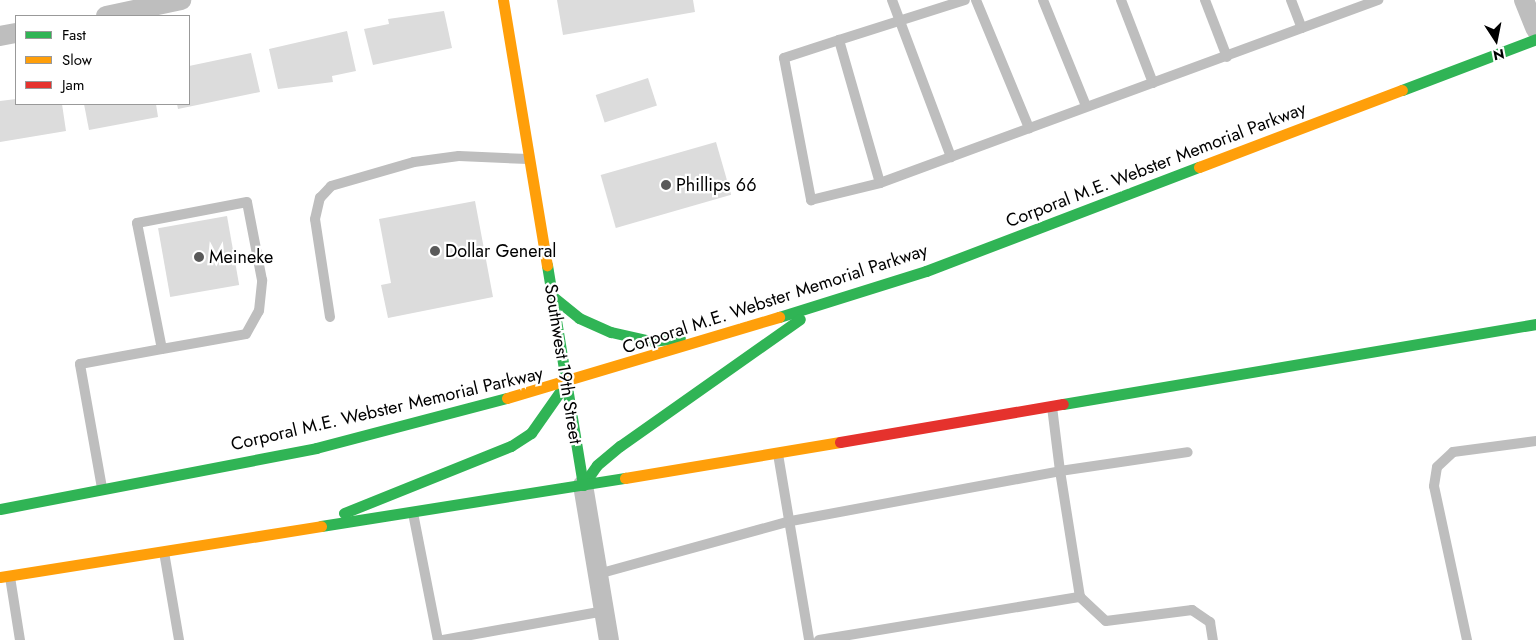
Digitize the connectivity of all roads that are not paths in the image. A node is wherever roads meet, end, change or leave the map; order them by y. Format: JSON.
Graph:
{"nodes":[{"id":1,"x":181,"y":0,"type":"edge"},
{"id":2,"x":503,"y":0,"type":"edge"},
{"id":3,"x":892,"y":0,"type":"edge"},
{"id":4,"x":965,"y":0,"type":"edge"},
{"id":5,"x":976,"y":0,"type":"edge"},
{"id":6,"x":1043,"y":0,"type":"edge"},
{"id":7,"x":1121,"y":0,"type":"edge"},
{"id":8,"x":1205,"y":0,"type":"edge"},
{"id":9,"x":1291,"y":0,"type":"edge"},
{"id":10,"x":1378,"y":0,"type":"edge"},
{"id":11,"x":1524,"y":0,"type":"edge"},
{"id":12,"x":1361,"y":3,"type":"edge"},
{"id":13,"x":111,"y":15,"type":"edge"},
{"id":14,"x":899,"y":20,"type":"junction"},
{"id":15,"x":1302,"y":28,"type":"junction"},
{"id":16,"x":1536,"y":29,"type":"edge"},
{"id":17,"x":15,"y":33,"type":"edge"},
{"id":18,"x":0,"y":36,"type":"edge"},
{"id":19,"x":1536,"y":39,"type":"edge"},
{"id":20,"x":839,"y":40,"type":"junction"},
{"id":21,"x":1227,"y":57,"type":"junction"},
{"id":22,"x":1153,"y":82,"type":"junction"},
{"id":23,"x":1086,"y":106,"type":"junction"},
{"id":24,"x":1029,"y":128,"type":"junction"},
{"id":25,"x":951,"y":157,"type":"junction"},
{"id":26,"x":530,"y":159,"type":"junction"},
{"id":27,"x":880,"y":183,"type":"junction"},
{"id":28,"x":552,"y":296,"type":"junction"},
{"id":29,"x":822,"y":304,"type":"junction"},
{"id":30,"x":330,"y":318,"type":"dead end"},
{"id":31,"x":1536,"y":324,"type":"edge"},
{"id":32,"x":722,"y":335,"type":"junction"},
{"id":33,"x":162,"y":349,"type":"junction"},
{"id":34,"x":566,"y":383,"type":"junction"},
{"id":35,"x":1052,"y":406,"type":"junction"},
{"id":36,"x":1536,"y":441,"type":"edge"},
{"id":37,"x":778,"y":452,"type":"junction"},
{"id":38,"x":1188,"y":452,"type":"dead end"},
{"id":39,"x":1060,"y":471,"type":"junction"},
{"id":40,"x":583,"y":485,"type":"junction"},
{"id":41,"x":102,"y":489,"type":"junction"},
{"id":42,"x":0,"y":509,"type":"edge"},
{"id":43,"x":413,"y":512,"type":"junction"},
{"id":44,"x":791,"y":521,"type":"junction"},
{"id":45,"x":304,"y":529,"type":"junction"},
{"id":46,"x":163,"y":551,"type":"junction"},
{"id":47,"x":598,"y":574,"type":"junction"},
{"id":48,"x":5,"y":576,"type":"edge"},
{"id":49,"x":1080,"y":597,"type":"junction"},
{"id":50,"x":604,"y":611,"type":"junction"},
{"id":51,"x":20,"y":640,"type":"edge"},
{"id":52,"x":179,"y":640,"type":"edge"},
{"id":53,"x":438,"y":640,"type":"edge"},
{"id":54,"x":443,"y":640,"type":"edge"},
{"id":55,"x":609,"y":640,"type":"edge"},
{"id":56,"x":809,"y":640,"type":"edge"},
{"id":57,"x":819,"y":640,"type":"edge"},
{"id":58,"x":1213,"y":640,"type":"edge"},
{"id":59,"x":1467,"y":640,"type":"edge"}],
"edges":[{"from":1,"to":13,"type":"street"},
{"from":2,"to":26,"type":"main road","name":"Southwest 19th Street"},
{"from":3,"to":14,"type":"lane"},
{"from":4,"to":14,"type":"lane"},
{"from":5,"to":24,"type":"lane"},
{"from":6,"to":23,"type":"lane"},
{"from":7,"to":22,"type":"lane"},
{"from":8,"to":21,"type":"lane"},
{"from":9,"to":15,"type":"lane"},
{"from":10,"to":12,"type":"lane"},
{"from":11,"to":16,"type":"street"},
{"from":12,"to":15,"type":"lane"},
{"from":14,"to":20,"type":"lane"},
{"from":14,"to":25,"type":"lane"},
{"from":15,"to":21,"type":"lane"},
{"from":17,"to":18,"type":"street"},
{"from":19,"to":29,"type":"main road","name":"Corporal M.E. Webster Memorial Parkway"},
{"from":20,"to":27,"type":"lane"},
{"from":20,"to":27,"type":"lane"},
{"from":21,"to":22,"type":"lane"},
{"from":22,"to":23,"type":"lane"},
{"from":23,"to":24,"type":"lane"},
{"from":24,"to":25,"type":"lane"},
{"from":25,"to":27,"type":"lane"},
{"from":26,"to":28,"type":"main road","name":"Southwest 19th Street"},
{"from":26,"to":30,"type":"lane"},
{"from":28,"to":32,"type":"main road"},
{"from":28,"to":34,"type":"main road","name":"Southwest 19th Street"},
{"from":29,"to":32,"type":"main road","name":"Corporal M.E. Webster Memorial Parkway"},
{"from":29,"to":40,"type":"main road"},
{"from":31,"to":35,"type":"main road"},
{"from":32,"to":34,"type":"main road","name":"Corporal M.E. Webster Memorial Parkway"},
{"from":33,"to":33,"type":"lane"},
{"from":33,"to":41,"type":"lane"},
{"from":34,"to":40,"type":"main road","name":"Southwest 19th Street"},
{"from":34,"to":41,"type":"main road","name":"Corporal M.E. Webster Memorial Parkway"},
{"from":34,"to":45,"type":"main road"},
{"from":35,"to":37,"type":"main road"},
{"from":35,"to":39,"type":"lane"},
{"from":36,"to":59,"type":"lane"},
{"from":37,"to":40,"type":"main road"},
{"from":37,"to":44,"type":"lane"},
{"from":38,"to":39,"type":"lane"},
{"from":39,"to":44,"type":"lane"},
{"from":39,"to":49,"type":"lane"},
{"from":40,"to":43,"type":"main road"},
{"from":40,"to":47,"type":"street","name":"Southwest 19th Street"},
{"from":41,"to":42,"type":"main road","name":"Corporal M.E. Webster Memorial Parkway"},
{"from":43,"to":45,"type":"main road"},
{"from":43,"to":53,"type":"lane"},
{"from":44,"to":47,"type":"lane"},
{"from":44,"to":56,"type":"lane"},
{"from":45,"to":46,"type":"main road"},
{"from":46,"to":48,"type":"main road"},
{"from":46,"to":52,"type":"lane"},
{"from":47,"to":50,"type":"street","name":"Southwest 19th Street"},
{"from":48,"to":51,"type":"lane"},
{"from":49,"to":57,"type":"lane"},
{"from":49,"to":58,"type":"lane"},
{"from":50,"to":54,"type":"lane"},
{"from":50,"to":55,"type":"street","name":"Southwest 19th Street"}]}
